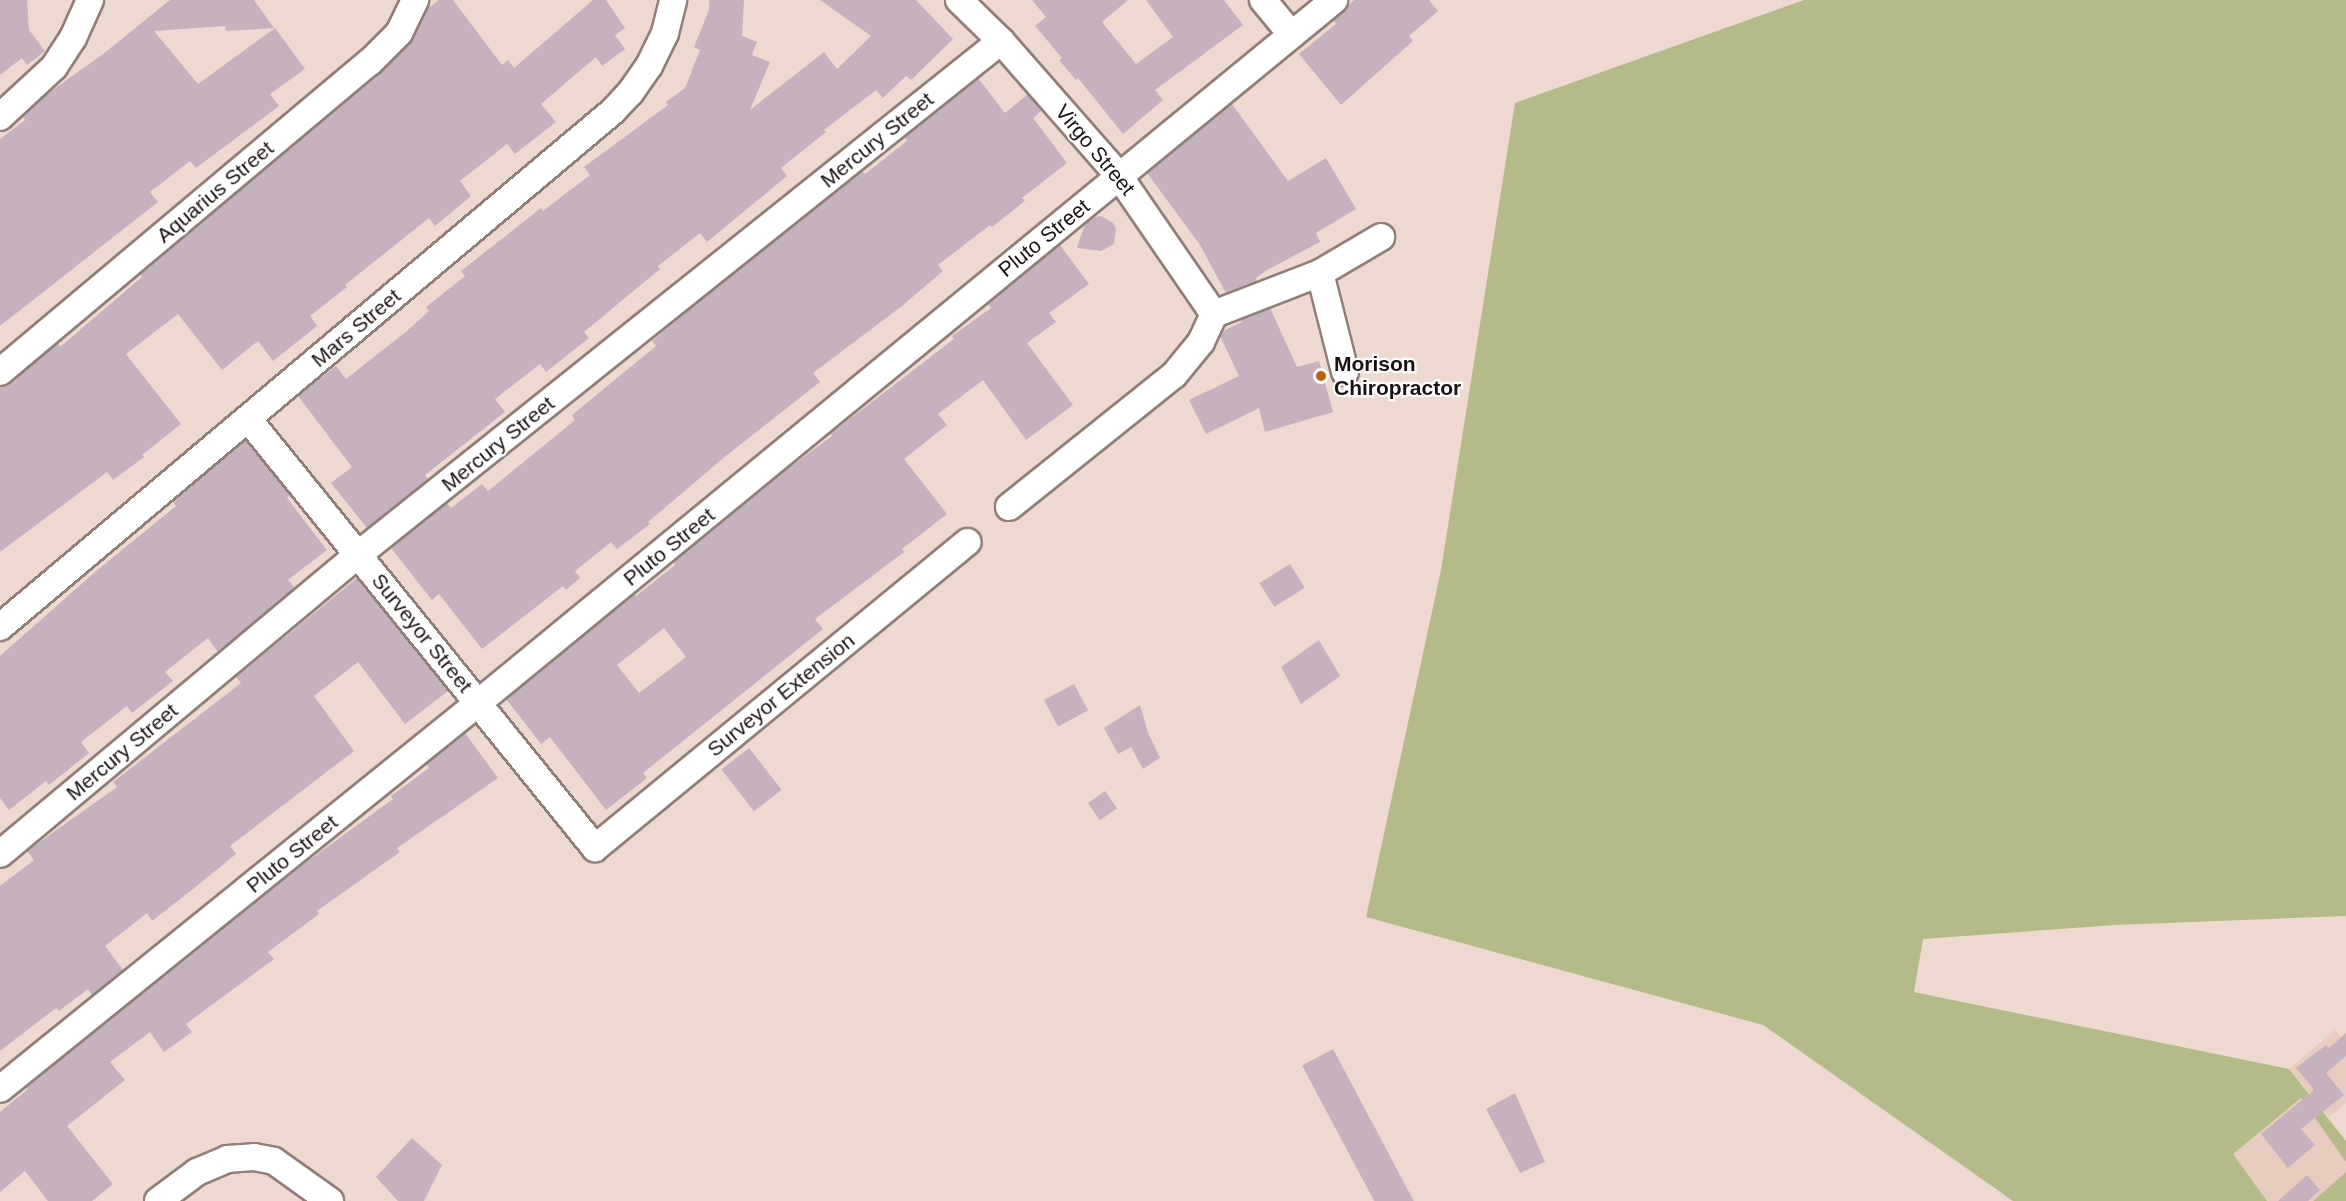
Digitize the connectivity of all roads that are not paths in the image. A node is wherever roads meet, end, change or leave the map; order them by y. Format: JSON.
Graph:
{"nodes":[{"id":1,"x":90,"y":0,"type":"edge"},
{"id":2,"x":415,"y":0,"type":"edge"},
{"id":3,"x":673,"y":0,"type":"edge"},
{"id":4,"x":958,"y":0,"type":"edge"},
{"id":5,"x":1263,"y":0,"type":"edge"},
{"id":6,"x":1334,"y":0,"type":"edge"},
{"id":7,"x":1292,"y":35,"type":"junction"},
{"id":8,"x":1001,"y":41,"type":"junction"},
{"id":9,"x":0,"y":117,"type":"edge"},
{"id":10,"x":1119,"y":176,"type":"junction"},
{"id":11,"x":1381,"y":237,"type":"dead end"},
{"id":12,"x":1320,"y":273,"type":"junction"},
{"id":13,"x":1214,"y":314,"type":"junction"},
{"id":14,"x":0,"y":372,"type":"edge"},
{"id":15,"x":1345,"y":372,"type":"dead end"},
{"id":16,"x":248,"y":418,"type":"junction"},
{"id":17,"x":1009,"y":507,"type":"dead end"},
{"id":18,"x":967,"y":542,"type":"dead end"},
{"id":19,"x":359,"y":554,"type":"junction"},
{"id":20,"x":0,"y":627,"type":"edge"},
{"id":21,"x":478,"y":704,"type":"junction"},
{"id":22,"x":595,"y":848,"type":"joint"},
{"id":23,"x":0,"y":854,"type":"edge"},
{"id":24,"x":0,"y":1089,"type":"edge"},
{"id":25,"x":158,"y":1201,"type":"edge"},
{"id":26,"x":330,"y":1201,"type":"edge"}],
"edges":[{"from":1,"to":9,"type":"street"},
{"from":2,"to":14,"type":"street","name":"Aquarius Street"},
{"from":3,"to":16,"type":"street","name":"Mars Street"},
{"from":4,"to":8,"type":"street","name":"Virgo Street"},
{"from":5,"to":7,"type":"street"},
{"from":6,"to":7,"type":"street","name":"Pluto Street"},
{"from":7,"to":10,"type":"street","name":"Pluto Street"},
{"from":8,"to":10,"type":"street","name":"Virgo Street"},
{"from":8,"to":19,"type":"street","name":"Mercury Street"},
{"from":10,"to":13,"type":"street","name":"Virgo Street"},
{"from":10,"to":21,"type":"street","name":"Pluto Street"},
{"from":11,"to":12,"type":"street"},
{"from":12,"to":13,"type":"street"},
{"from":12,"to":15,"type":"street"},
{"from":13,"to":17,"type":"street"},
{"from":16,"to":19,"type":"street","name":"Surveyor Street"},
{"from":16,"to":20,"type":"street","name":"Mars Street"},
{"from":18,"to":22,"type":"street","name":"Surveyor Extension"},
{"from":19,"to":21,"type":"street","name":"Surveyor Street"},
{"from":19,"to":23,"type":"street","name":"Mercury Street"},
{"from":21,"to":22,"type":"street","name":"Surveyor Street"},
{"from":21,"to":24,"type":"street","name":"Pluto Street"},
{"from":25,"to":26,"type":"street"}]}
